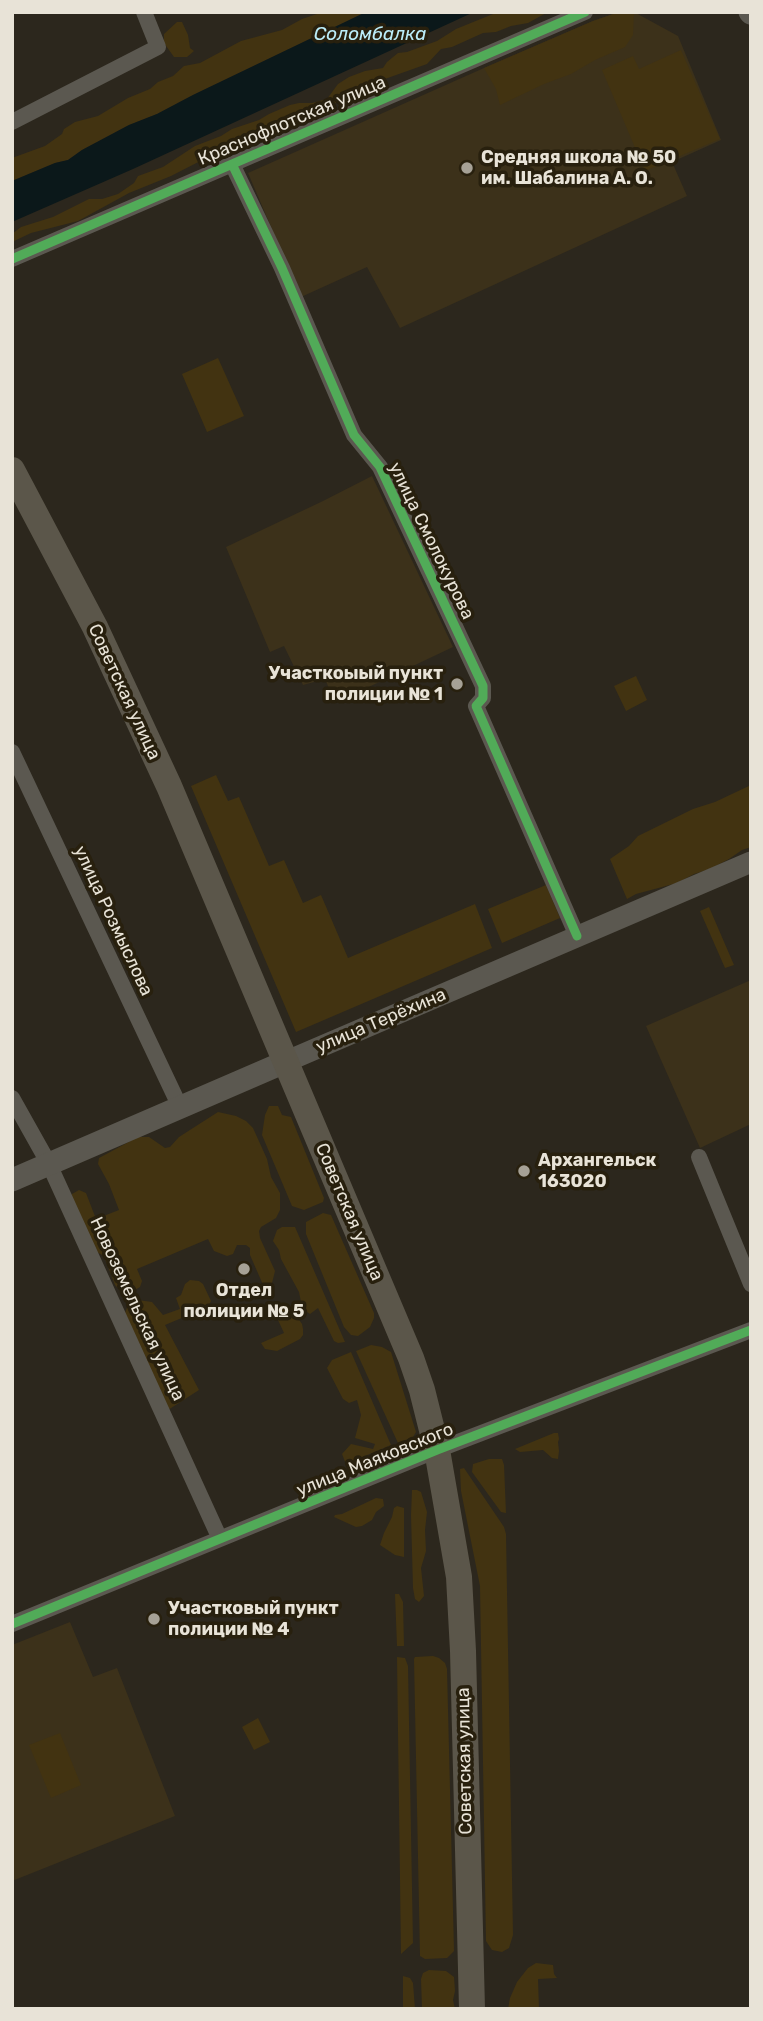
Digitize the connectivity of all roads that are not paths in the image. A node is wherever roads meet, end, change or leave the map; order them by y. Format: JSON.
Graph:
{"nodes":[{"id":1,"x":144,"y":12,"type":"edge"},
{"id":2,"x":585,"y":12,"type":"edge"},
{"id":3,"x":12,"y":122,"type":"edge"},
{"id":4,"x":232,"y":164,"type":"junction"},
{"id":5,"x":12,"y":259,"type":"edge"},
{"id":6,"x":12,"y":470,"type":"edge"},
{"id":7,"x":12,"y":752,"type":"edge"},
{"id":8,"x":751,"y":862,"type":"edge"},
{"id":9,"x":577,"y":936,"type":"junction"},
{"id":10,"x":285,"y":1062,"type":"junction"},
{"id":11,"x":12,"y":1098,"type":"edge"},
{"id":12,"x":180,"y":1107,"type":"junction"},
{"id":13,"x":699,"y":1157,"type":"dead end"},
{"id":14,"x":49,"y":1164,"type":"junction"},
{"id":15,"x":12,"y":1180,"type":"edge"},
{"id":16,"x":751,"y":1284,"type":"edge"},
{"id":17,"x":751,"y":1330,"type":"edge"},
{"id":18,"x":438,"y":1450,"type":"junction"},
{"id":19,"x":220,"y":1539,"type":"junction"},
{"id":20,"x":12,"y":1624,"type":"edge"},
{"id":21,"x":472,"y":2009,"type":"edge"}],
"edges":[{"from":1,"to":3,"type":"street"},
{"from":2,"to":4,"type":"street","name":"Краснофлотская улица"},
{"from":4,"to":5,"type":"street","name":"Краснофлотская улица"},
{"from":4,"to":9,"type":"street","name":"улица Смолокурова"},
{"from":6,"to":10,"type":"main road","name":"Советская улица"},
{"from":7,"to":12,"type":"street","name":"улица Розмыслова"},
{"from":8,"to":9,"type":"street","name":"улица Терёхина"},
{"from":9,"to":10,"type":"street","name":"улица Терёхина"},
{"from":10,"to":12,"type":"main road","name":"улица Терёхина"},
{"from":10,"to":18,"type":"main road","name":"Советская улица"},
{"from":11,"to":14,"type":"street","name":"Новоземельская улица"},
{"from":12,"to":14,"type":"main road","name":"улица Терёхина"},
{"from":13,"to":16,"type":"street"},
{"from":14,"to":15,"type":"main road","name":"улица Терёхина"},
{"from":14,"to":19,"type":"street","name":"Новоземельская улица"},
{"from":17,"to":18,"type":"street","name":"улица Маяковского"},
{"from":18,"to":19,"type":"street","name":"улица Маяковского"},
{"from":18,"to":21,"type":"main road","name":"Советская улица"},
{"from":19,"to":20,"type":"street","name":"улица Маяковского"}]}
